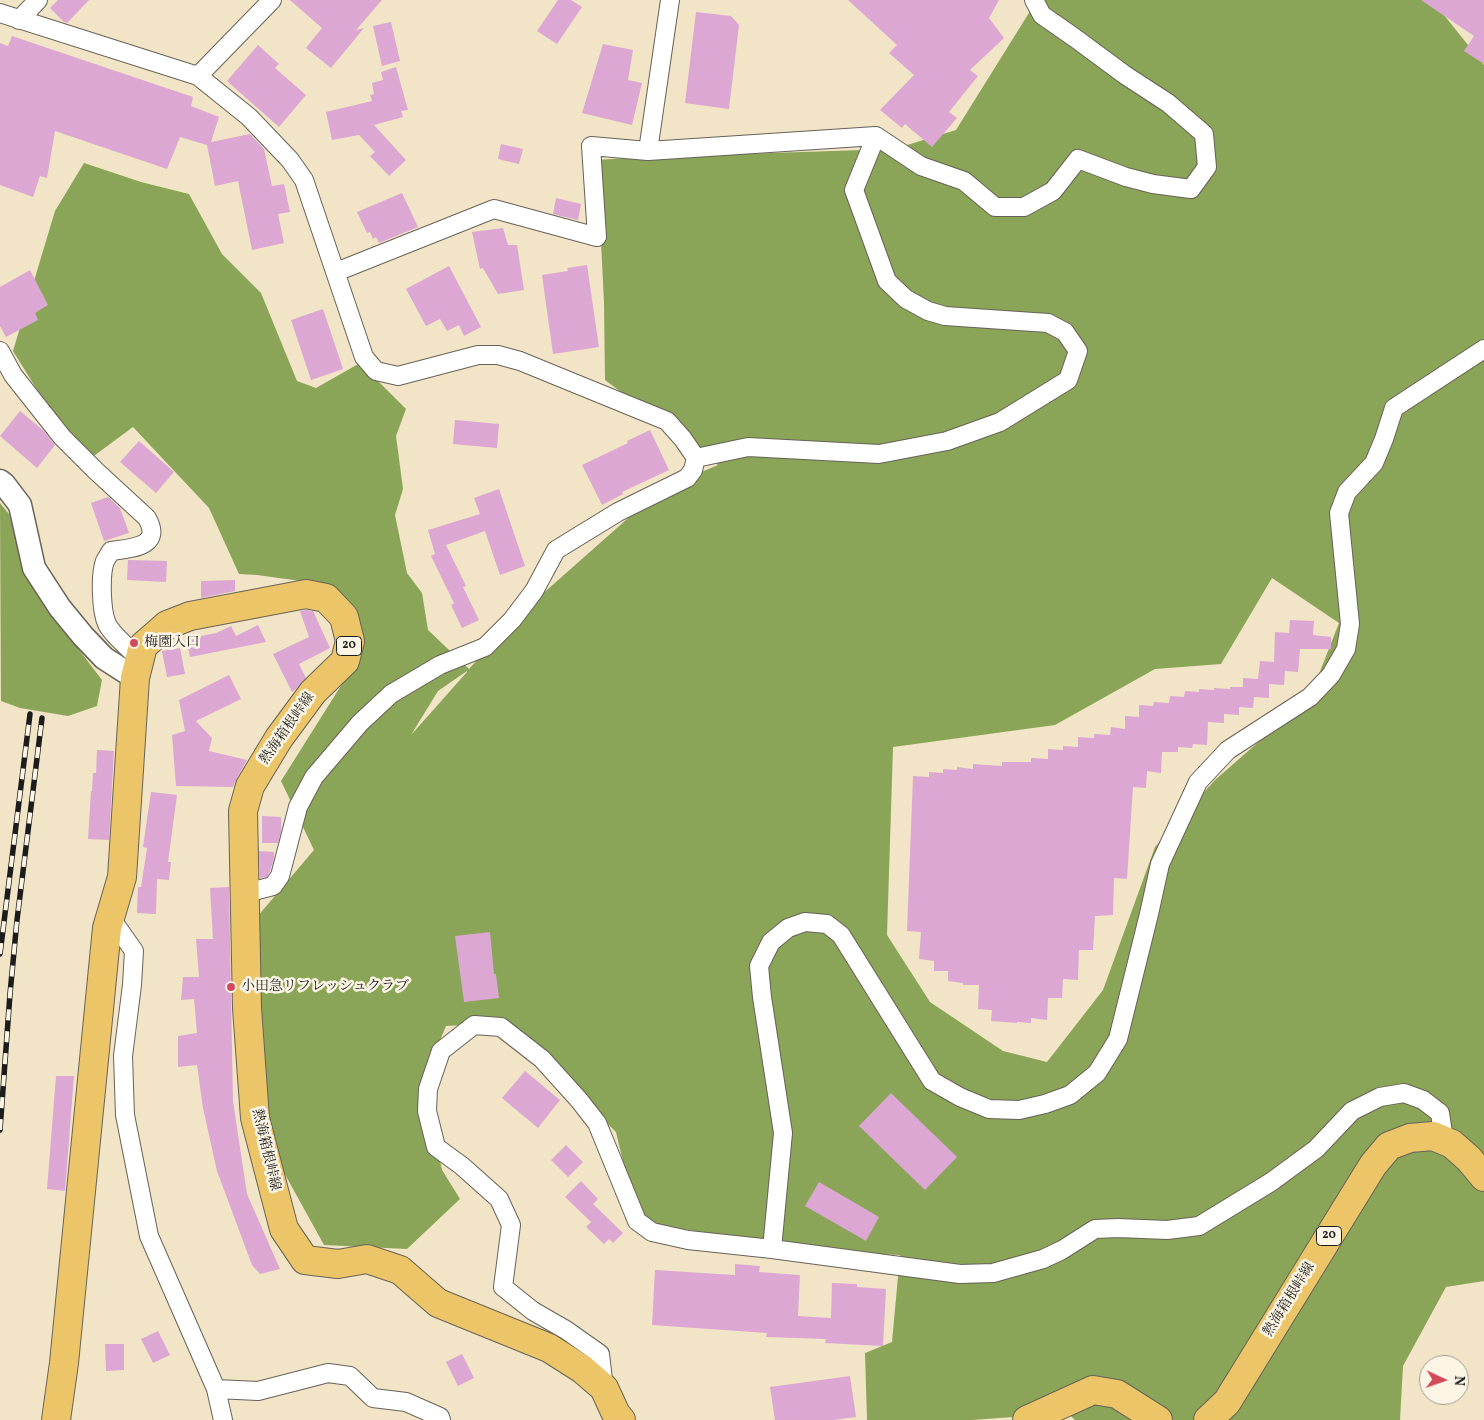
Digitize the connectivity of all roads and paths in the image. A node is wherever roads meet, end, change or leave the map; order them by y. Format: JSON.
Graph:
{"nodes":[{"id":1,"x":38,"y":0,"type":"edge"},
{"id":2,"x":272,"y":0,"type":"edge"},
{"id":3,"x":670,"y":0,"type":"edge"},
{"id":4,"x":1034,"y":0,"type":"edge"},
{"id":5,"x":0,"y":13,"type":"edge"},
{"id":6,"x":19,"y":20,"type":"junction"},
{"id":7,"x":198,"y":76,"type":"junction"},
{"id":8,"x":876,"y":136,"type":"junction"},
{"id":9,"x":648,"y":151,"type":"junction"},
{"id":10,"x":336,"y":272,"type":"junction"},
{"id":11,"x":1484,"y":349,"type":"edge"},
{"id":12,"x":0,"y":351,"type":"edge"},
{"id":13,"x":696,"y":458,"type":"junction"},
{"id":14,"x":0,"y":481,"type":"edge"},
{"id":15,"x":137,"y":668,"type":"junction"},
{"id":16,"x":246,"y":893,"type":"junction"},
{"id":17,"x":110,"y":917,"type":"junction"},
{"id":18,"x":1444,"y":1140,"type":"junction"},
{"id":19,"x":1484,"y":1177,"type":"edge"},
{"id":20,"x":772,"y":1249,"type":"junction"},
{"id":21,"x":604,"y":1388,"type":"junction"},
{"id":22,"x":216,"y":1389,"type":"junction"},
{"id":23,"x":56,"y":1420,"type":"edge"},
{"id":24,"x":223,"y":1420,"type":"edge"},
{"id":25,"x":441,"y":1420,"type":"edge"},
{"id":26,"x":621,"y":1420,"type":"edge"},
{"id":27,"x":1028,"y":1420,"type":"edge"},
{"id":28,"x":1158,"y":1420,"type":"edge"},
{"id":29,"x":1208,"y":1420,"type":"edge"}],
"edges":[{"from":1,"to":6,"type":"street"},
{"from":2,"to":7,"type":"street"},
{"from":3,"to":9,"type":"street"},
{"from":4,"to":8,"type":"street"},
{"from":5,"to":6,"type":"street"},
{"from":6,"to":7,"type":"street"},
{"from":7,"to":10,"type":"street"},
{"from":8,"to":9,"type":"street"},
{"from":8,"to":13,"type":"street"},
{"from":9,"to":10,"type":"street"},
{"from":10,"to":13,"type":"street"},
{"from":11,"to":20,"type":"street"},
{"from":12,"to":15,"type":"street"},
{"from":13,"to":16,"type":"street"},
{"from":14,"to":15,"type":"street"},
{"from":15,"to":16,"type":"main road","name":"熱海箱根峠線","number":"20"},
{"from":15,"to":17,"type":"main road","name":"熱海箱根峠線","number":"20"},
{"from":16,"to":21,"type":"main road","name":"熱海箱根峠線","number":"20"},
{"from":17,"to":22,"type":"street"},
{"from":17,"to":23,"type":"main road","name":"熱海箱根峠線","number":"20"},
{"from":18,"to":19,"type":"main road","name":"熱海箱根峠線","number":"20"},
{"from":18,"to":20,"type":"street"},
{"from":18,"to":29,"type":"main road","name":"熱海箱根峠線","number":"20"},
{"from":20,"to":21,"type":"street"},
{"from":21,"to":26,"type":"main road","name":"熱海箱根峠線","number":"20"},
{"from":22,"to":24,"type":"street"},
{"from":22,"to":25,"type":"street"},
{"from":27,"to":28,"type":"main road"}]}
